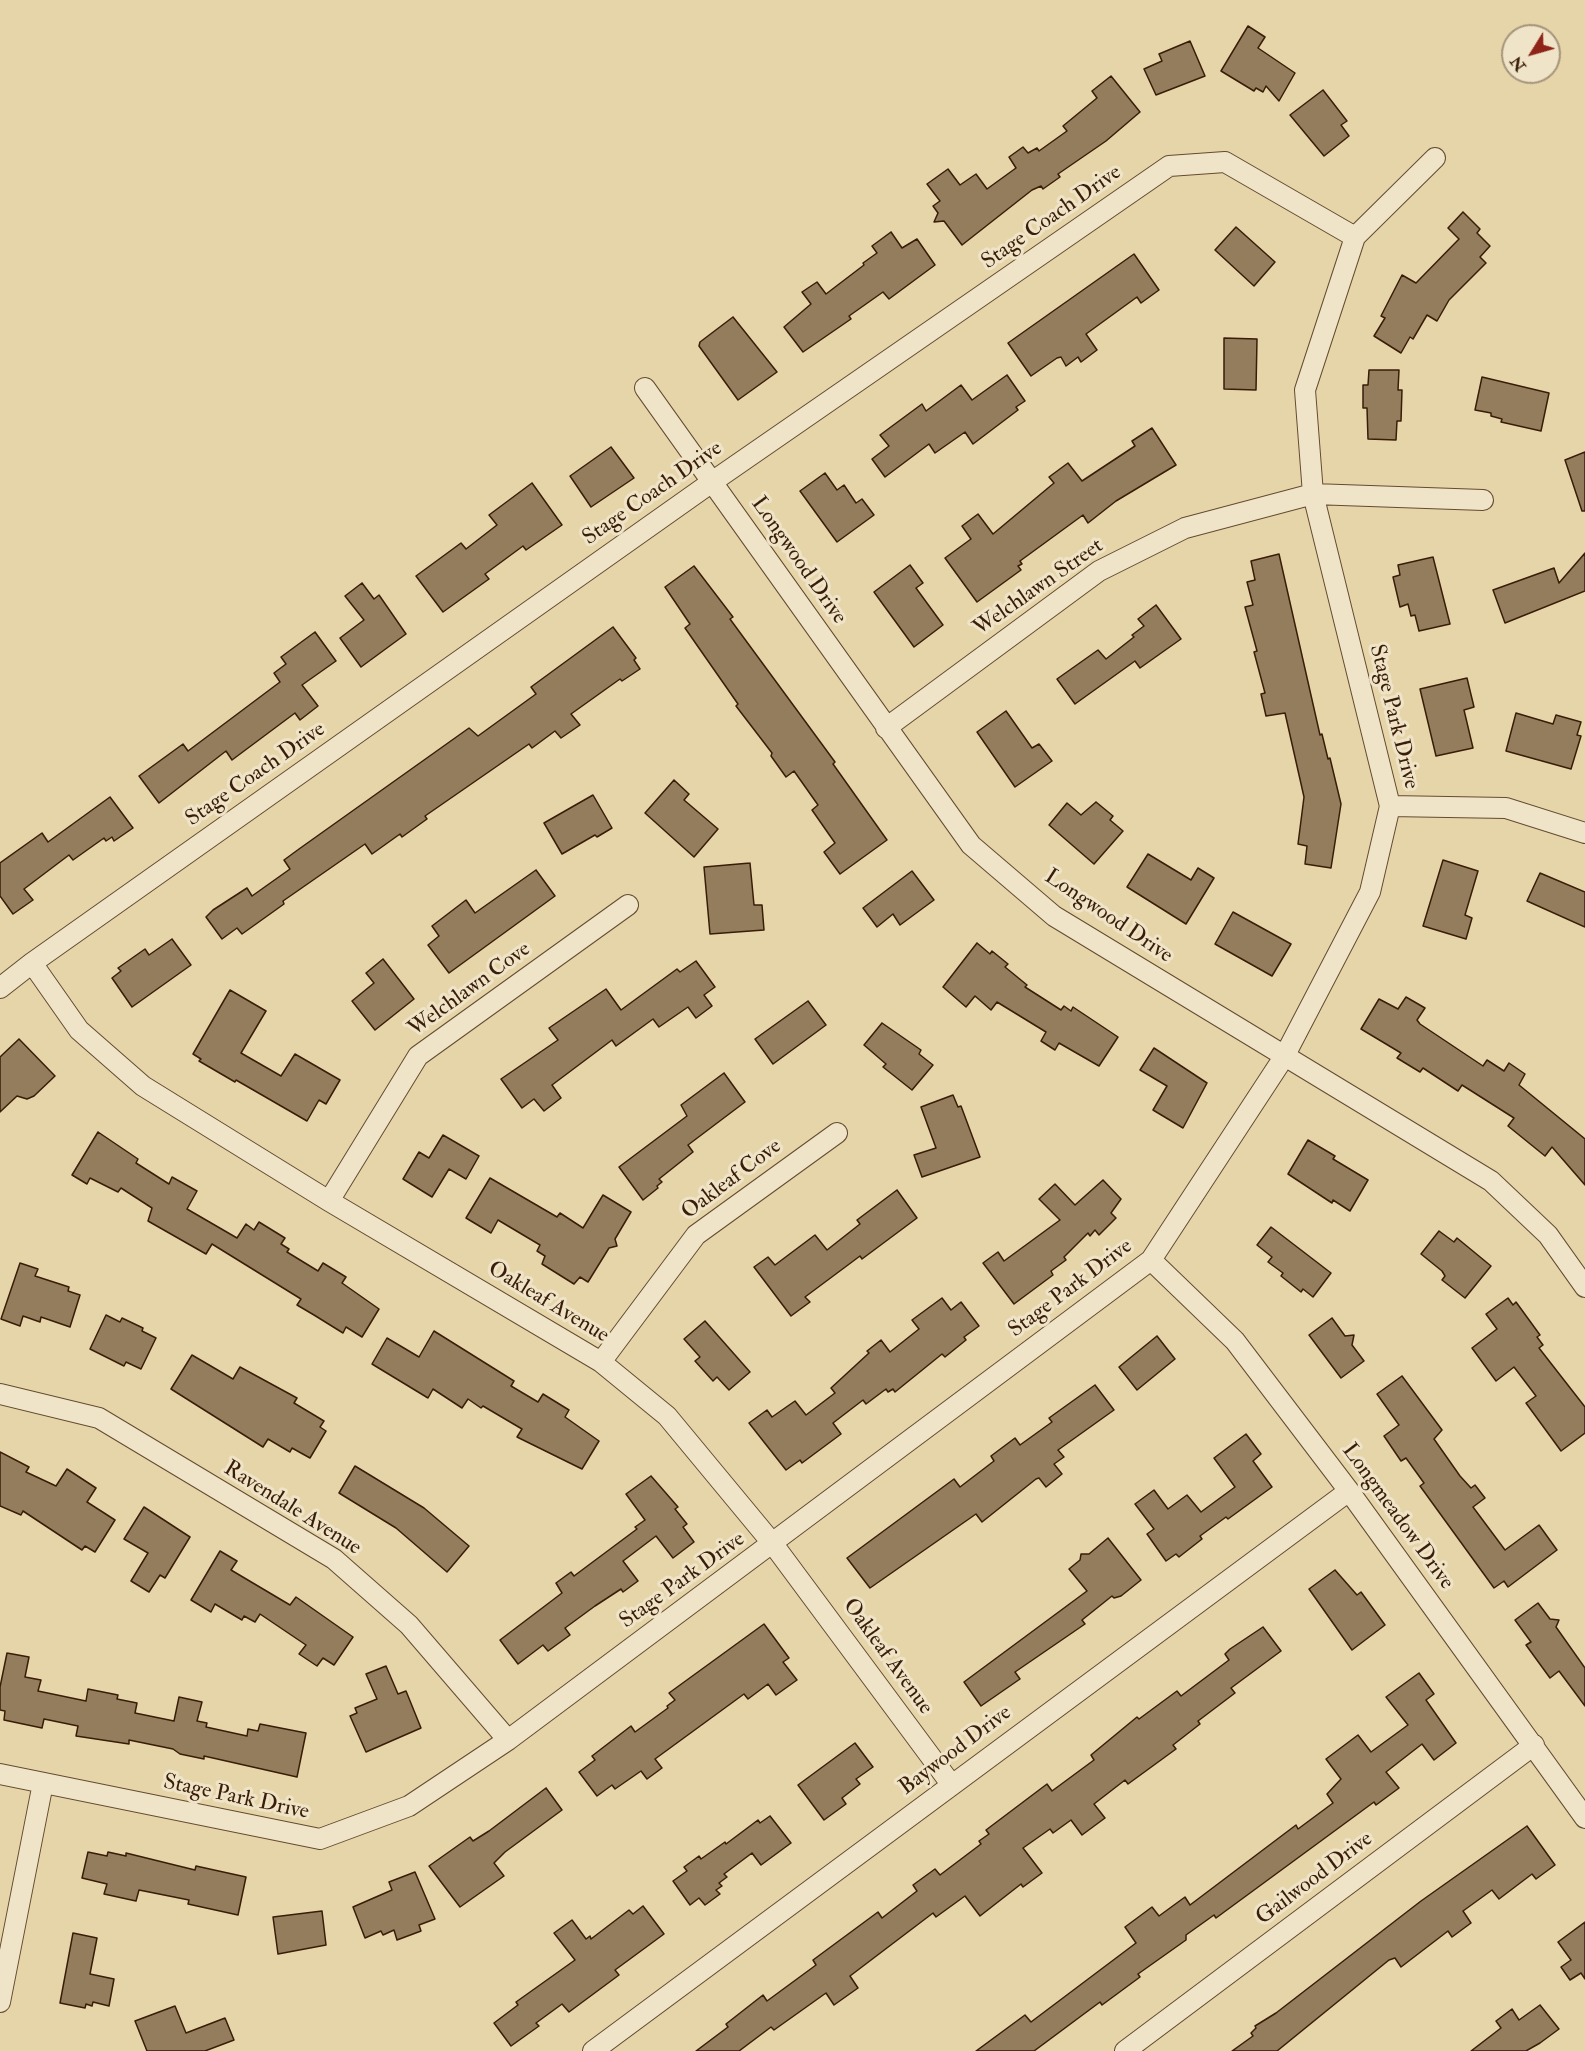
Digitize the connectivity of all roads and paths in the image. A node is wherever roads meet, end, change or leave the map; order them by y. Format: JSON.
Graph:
{"nodes":[{"id":1,"x":1436,"y":158,"type":"dead end"},
{"id":2,"x":1355,"y":237,"type":"junction"},
{"id":3,"x":645,"y":388,"type":"dead end"},
{"id":4,"x":712,"y":482,"type":"junction"},
{"id":5,"x":1313,"y":494,"type":"junction"},
{"id":6,"x":1483,"y":500,"type":"dead end"},
{"id":7,"x":886,"y":728,"type":"junction"},
{"id":8,"x":1390,"y":806,"type":"junction"},
{"id":9,"x":1585,"y":833,"type":"edge"},
{"id":10,"x":628,"y":905,"type":"dead end"},
{"id":11,"x":32,"y":963,"type":"junction"},
{"id":12,"x":0,"y":988,"type":"edge"},
{"id":13,"x":1284,"y":1057,"type":"junction"},
{"id":14,"x":837,"y":1133,"type":"dead end"},
{"id":15,"x":329,"y":1201,"type":"junction"},
{"id":16,"x":1151,"y":1260,"type":"junction"},
{"id":17,"x":1585,"y":1287,"type":"edge"},
{"id":18,"x":601,"y":1362,"type":"junction"},
{"id":19,"x":0,"y":1394,"type":"edge"},
{"id":20,"x":1349,"y":1491,"type":"junction"},
{"id":21,"x":773,"y":1544,"type":"junction"},
{"id":22,"x":508,"y":1740,"type":"junction"},
{"id":23,"x":1534,"y":1745,"type":"junction"},
{"id":24,"x":0,"y":1774,"type":"edge"},
{"id":25,"x":43,"y":1783,"type":"junction"},
{"id":26,"x":951,"y":1784,"type":"junction"},
{"id":27,"x":1585,"y":1818,"type":"edge"},
{"id":28,"x":0,"y":2002,"type":"edge"},
{"id":29,"x":593,"y":2051,"type":"edge"},
{"id":30,"x":1125,"y":2051,"type":"edge"}],
"edges":[{"from":1,"to":2,"type":"street","name":"Stage Park Drive"},
{"from":2,"to":4,"type":"street","name":"Stage Coach Drive"},
{"from":2,"to":5,"type":"street","name":"Stage Park Drive"},
{"from":3,"to":4,"type":"street","name":"Longwood Drive"},
{"from":4,"to":7,"type":"street","name":"Longwood Drive"},
{"from":4,"to":11,"type":"street","name":"Stage Coach Drive"},
{"from":5,"to":6,"type":"street","name":"Welchlawn Street"},
{"from":5,"to":7,"type":"street","name":"Welchlawn Street"},
{"from":5,"to":8,"type":"street","name":"Stage Park Drive"},
{"from":7,"to":13,"type":"street","name":"Longwood Drive"},
{"from":8,"to":9,"type":"street"},
{"from":8,"to":13,"type":"street","name":"Stage Park Drive"},
{"from":10,"to":15,"type":"street","name":"Welchlawn Cove"},
{"from":11,"to":12,"type":"street","name":"Stage Coach Drive"},
{"from":11,"to":15,"type":"street","name":"Oakleaf Avenue"},
{"from":13,"to":16,"type":"street","name":"Stage Park Drive"},
{"from":13,"to":17,"type":"street","name":"Longwood Drive"},
{"from":14,"to":18,"type":"street","name":"Oakleaf Cove"},
{"from":15,"to":18,"type":"street","name":"Oakleaf Avenue"},
{"from":16,"to":20,"type":"street","name":"Longmeadow Drive"},
{"from":16,"to":21,"type":"street","name":"Stage Park Drive"},
{"from":18,"to":21,"type":"street","name":"Oakleaf Avenue"},
{"from":19,"to":22,"type":"street","name":"Ravendale Avenue"},
{"from":20,"to":23,"type":"street","name":"Longmeadow Drive"},
{"from":20,"to":26,"type":"street","name":"Baywood Drive"},
{"from":21,"to":22,"type":"street","name":"Stage Park Drive"},
{"from":21,"to":26,"type":"street","name":"Oakleaf Avenue"},
{"from":22,"to":25,"type":"street","name":"Stage Park Drive"},
{"from":23,"to":27,"type":"street","name":"Longmeadow Drive"},
{"from":23,"to":30,"type":"street","name":"Gailwood Drive"},
{"from":24,"to":25,"type":"street","name":"Stage Park Drive"},
{"from":25,"to":28,"type":"street"},
{"from":26,"to":29,"type":"street","name":"Baywood Drive"}]}
